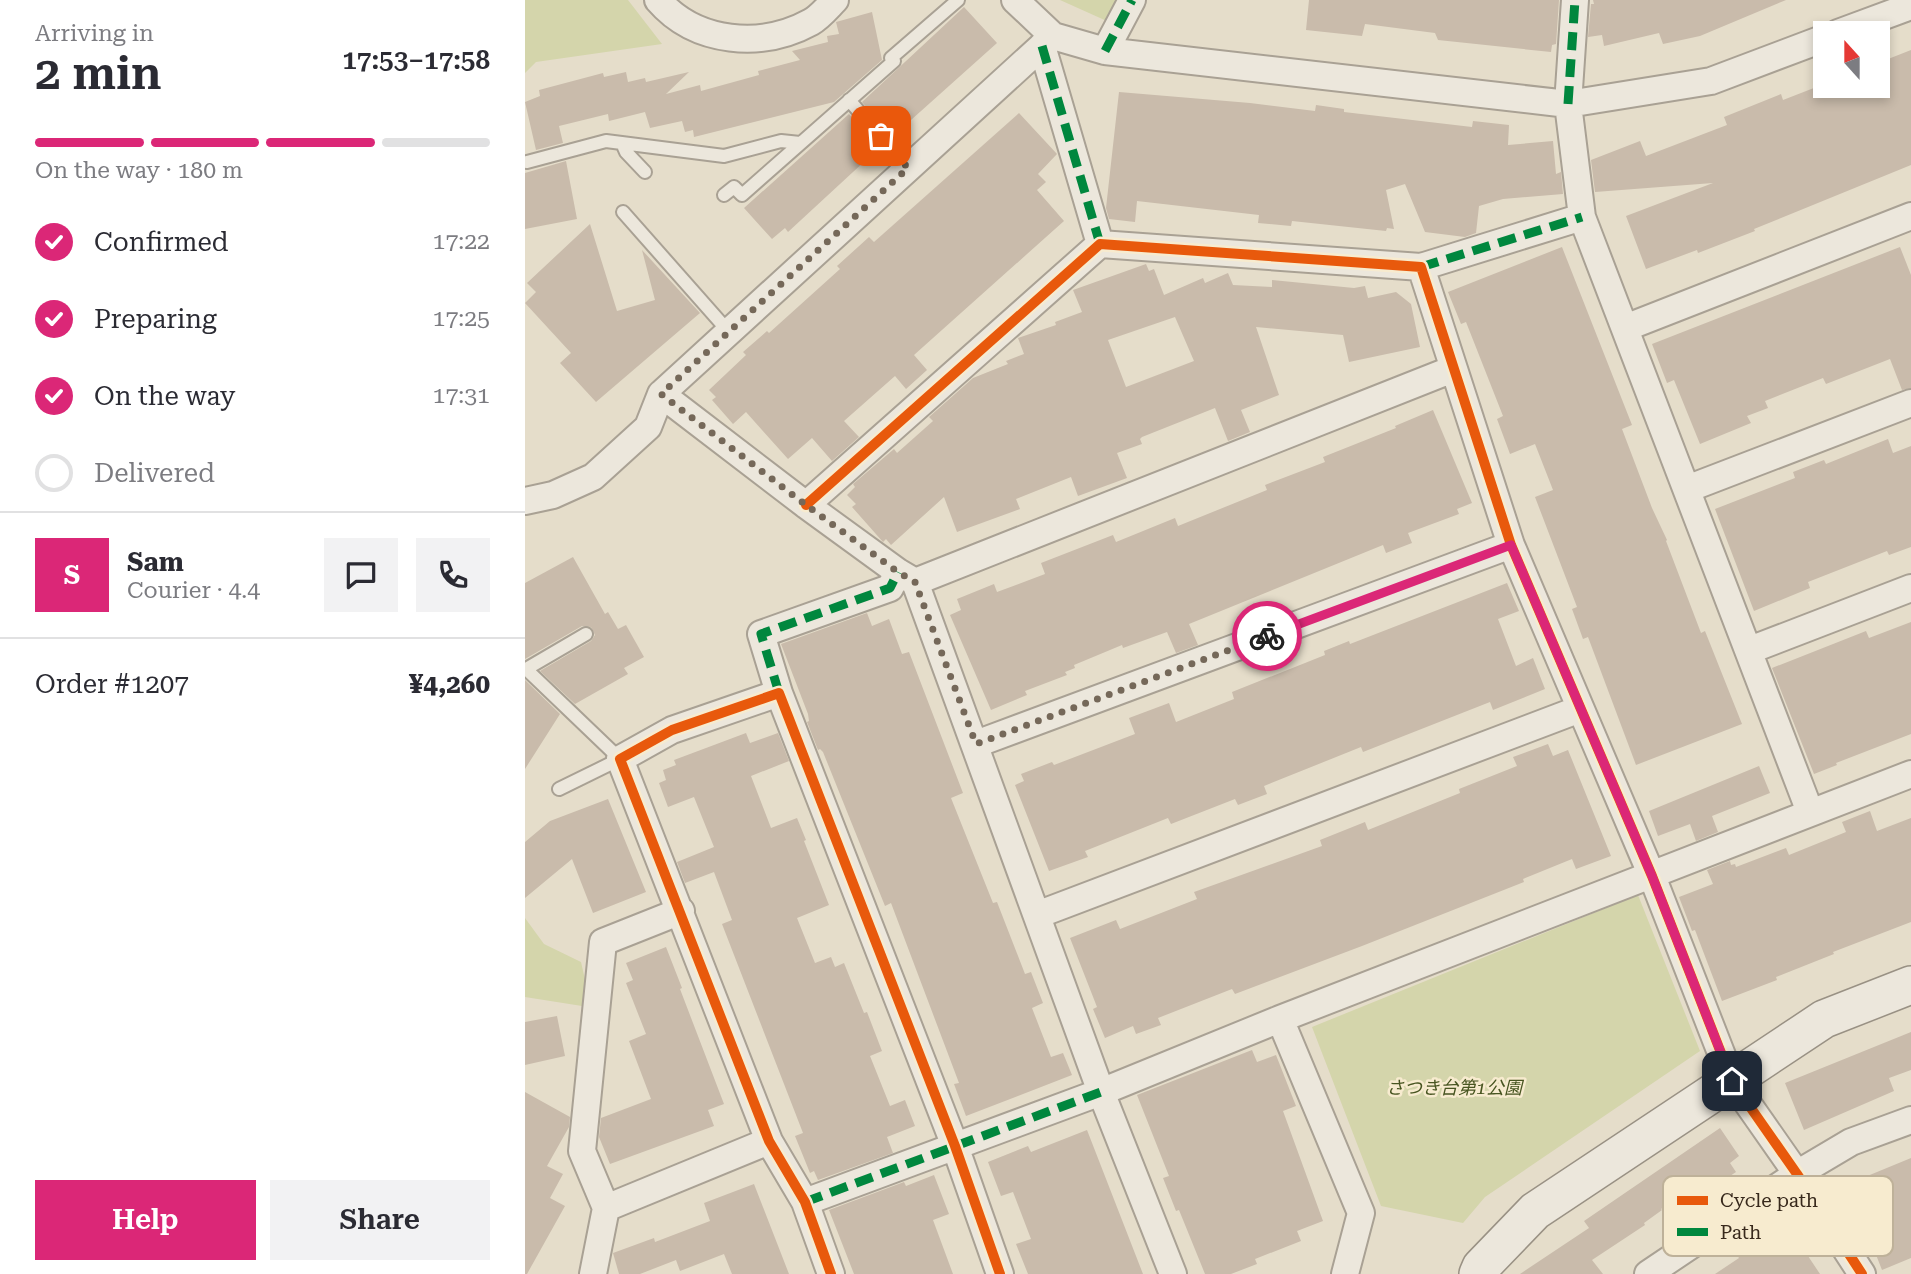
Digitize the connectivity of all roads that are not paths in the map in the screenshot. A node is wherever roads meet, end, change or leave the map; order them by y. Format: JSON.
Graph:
{"nodes":[{"id":1,"x":658,"y":0,"type":"edge"},
{"id":2,"x":835,"y":0,"type":"edge"},
{"id":3,"x":958,"y":0,"type":"edge"},
{"id":4,"x":1015,"y":0,"type":"edge"},
{"id":5,"x":1132,"y":0,"type":"edge"},
{"id":6,"x":1575,"y":0,"type":"edge"},
{"id":7,"x":1911,"y":6,"type":"edge"},
{"id":8,"x":1870,"y":21,"type":"edge"},
{"id":9,"x":1048,"y":41,"type":"junction"},
{"id":10,"x":1813,"y":43,"type":"edge"},
{"id":11,"x":1104,"y":51,"type":"junction"},
{"id":12,"x":849,"y":100,"type":"junction"},
{"id":13,"x":1568,"y":104,"type":"junction"},
{"id":14,"x":622,"y":143,"type":"junction"},
{"id":15,"x":800,"y":143,"type":"junction"},
{"id":16,"x":527,"y":162,"type":"dead end"},
{"id":17,"x":908,"y":168,"type":"junction"},
{"id":18,"x":645,"y":172,"type":"dead end"},
{"id":19,"x":724,"y":195,"type":"dead end"},
{"id":20,"x":623,"y":212,"type":"dead end"},
{"id":21,"x":1911,"y":216,"type":"edge"},
{"id":22,"x":1582,"y":217,"type":"junction"},
{"id":23,"x":1100,"y":244,"type":"junction"},
{"id":24,"x":1421,"y":267,"type":"junction"},
{"id":25,"x":1625,"y":328,"type":"junction"},
{"id":26,"x":729,"y":332,"type":"junction"},
{"id":27,"x":1453,"y":369,"type":"junction"},
{"id":28,"x":661,"y":394,"type":"junction"},
{"id":29,"x":1911,"y":403,"type":"edge"},
{"id":30,"x":1687,"y":489,"type":"junction"},
{"id":31,"x":525,"y":501,"type":"edge"},
{"id":32,"x":806,"y":505,"type":"junction"},
{"id":33,"x":1511,"y":545,"type":"junction"},
{"id":34,"x":907,"y":577,"type":"junction"},
{"id":35,"x":1911,"y":588,"type":"edge"},
{"id":36,"x":586,"y":634,"type":"dead end"},
{"id":37,"x":1750,"y":650,"type":"junction"},
{"id":38,"x":779,"y":692,"type":"junction"},
{"id":39,"x":1580,"y":709,"type":"junction"},
{"id":40,"x":976,"y":744,"type":"junction"},
{"id":41,"x":620,"y":759,"type":"junction"},
{"id":42,"x":1911,"y":774,"type":"edge"},
{"id":43,"x":559,"y":789,"type":"dead end"},
{"id":44,"x":1810,"y":812,"type":"junction"},
{"id":45,"x":1652,"y":876,"type":"junction"},
{"id":46,"x":681,"y":911,"type":"junction"},
{"id":47,"x":1037,"y":915,"type":"junction"},
{"id":48,"x":1911,"y":985,"type":"edge"},
{"id":49,"x":1280,"y":1019,"type":"junction"},
{"id":50,"x":1732,"y":1081,"type":"junction"},
{"id":51,"x":1101,"y":1092,"type":"junction"},
{"id":52,"x":1911,"y":1119,"type":"edge"},
{"id":53,"x":769,"y":1141,"type":"junction"},
{"id":54,"x":954,"y":1146,"type":"junction"},
{"id":55,"x":1797,"y":1174,"type":"junction"},
{"id":56,"x":1794,"y":1176,"type":"edge"},
{"id":57,"x":805,"y":1202,"type":"junction"},
{"id":58,"x":606,"y":1208,"type":"junction"},
{"id":59,"x":1675,"y":1256,"type":"edge"},
{"id":60,"x":1850,"y":1256,"type":"edge"},
{"id":61,"x":593,"y":1274,"type":"edge"},
{"id":62,"x":831,"y":1274,"type":"edge"},
{"id":63,"x":1000,"y":1274,"type":"edge"},
{"id":64,"x":1173,"y":1274,"type":"edge"},
{"id":65,"x":1345,"y":1274,"type":"edge"},
{"id":66,"x":1478,"y":1274,"type":"edge"},
{"id":67,"x":1648,"y":1274,"type":"edge"},
{"id":68,"x":1862,"y":1274,"type":"edge"}],
"edges":[{"from":1,"to":2,"type":"street"},
{"from":3,"to":12,"type":"lane"},
{"from":4,"to":9,"type":"street"},
{"from":5,"to":11,"type":"street"},
{"from":6,"to":13,"type":"street"},
{"from":7,"to":8,"type":"street"},
{"from":9,"to":11,"type":"street"},
{"from":9,"to":17,"type":"street"},
{"from":9,"to":23,"type":"street"},
{"from":10,"to":13,"type":"street"},
{"from":11,"to":13,"type":"street"},
{"from":12,"to":15,"type":"lane"},
{"from":12,"to":17,"type":"lane"},
{"from":13,"to":22,"type":"street"},
{"from":14,"to":15,"type":"lane"},
{"from":14,"to":16,"type":"lane"},
{"from":14,"to":18,"type":"lane"},
{"from":15,"to":19,"type":"lane"},
{"from":17,"to":26,"type":"street"},
{"from":20,"to":26,"type":"lane"},
{"from":21,"to":25,"type":"street"},
{"from":22,"to":24,"type":"street"},
{"from":22,"to":25,"type":"street"},
{"from":23,"to":24,"type":"street"},
{"from":23,"to":32,"type":"street"},
{"from":24,"to":27,"type":"street"},
{"from":25,"to":30,"type":"street"},
{"from":26,"to":28,"type":"street"},
{"from":27,"to":33,"type":"street"},
{"from":27,"to":34,"type":"street"},
{"from":28,"to":31,"type":"street"},
{"from":28,"to":32,"type":"street"},
{"from":29,"to":30,"type":"street"},
{"from":30,"to":37,"type":"street"},
{"from":32,"to":34,"type":"street"},
{"from":33,"to":39,"type":"street"},
{"from":33,"to":40,"type":"street"},
{"from":34,"to":38,"type":"street"},
{"from":34,"to":40,"type":"street"},
{"from":35,"to":37,"type":"street"},
{"from":36,"to":41,"type":"lane"},
{"from":37,"to":44,"type":"street"},
{"from":38,"to":41,"type":"street"},
{"from":38,"to":54,"type":"street"},
{"from":39,"to":45,"type":"street"},
{"from":39,"to":47,"type":"street"},
{"from":40,"to":47,"type":"street"},
{"from":41,"to":43,"type":"lane"},
{"from":41,"to":46,"type":"street"},
{"from":42,"to":44,"type":"street"},
{"from":44,"to":45,"type":"street"},
{"from":45,"to":49,"type":"street"},
{"from":45,"to":50,"type":"street"},
{"from":46,"to":53,"type":"street"},
{"from":46,"to":58,"type":"street"},
{"from":47,"to":51,"type":"street"},
{"from":48,"to":50,"type":"street"},
{"from":49,"to":51,"type":"street"},
{"from":49,"to":65,"type":"street"},
{"from":50,"to":55,"type":"street"},
{"from":50,"to":66,"type":"street"},
{"from":51,"to":54,"type":"street"},
{"from":51,"to":64,"type":"street"},
{"from":52,"to":55,"type":"street"},
{"from":53,"to":57,"type":"street"},
{"from":53,"to":58,"type":"street"},
{"from":54,"to":57,"type":"street"},
{"from":54,"to":63,"type":"street"},
{"from":55,"to":56,"type":"street"},
{"from":57,"to":62,"type":"street"},
{"from":58,"to":61,"type":"street"},
{"from":59,"to":67,"type":"street"},
{"from":60,"to":68,"type":"street"}]}
